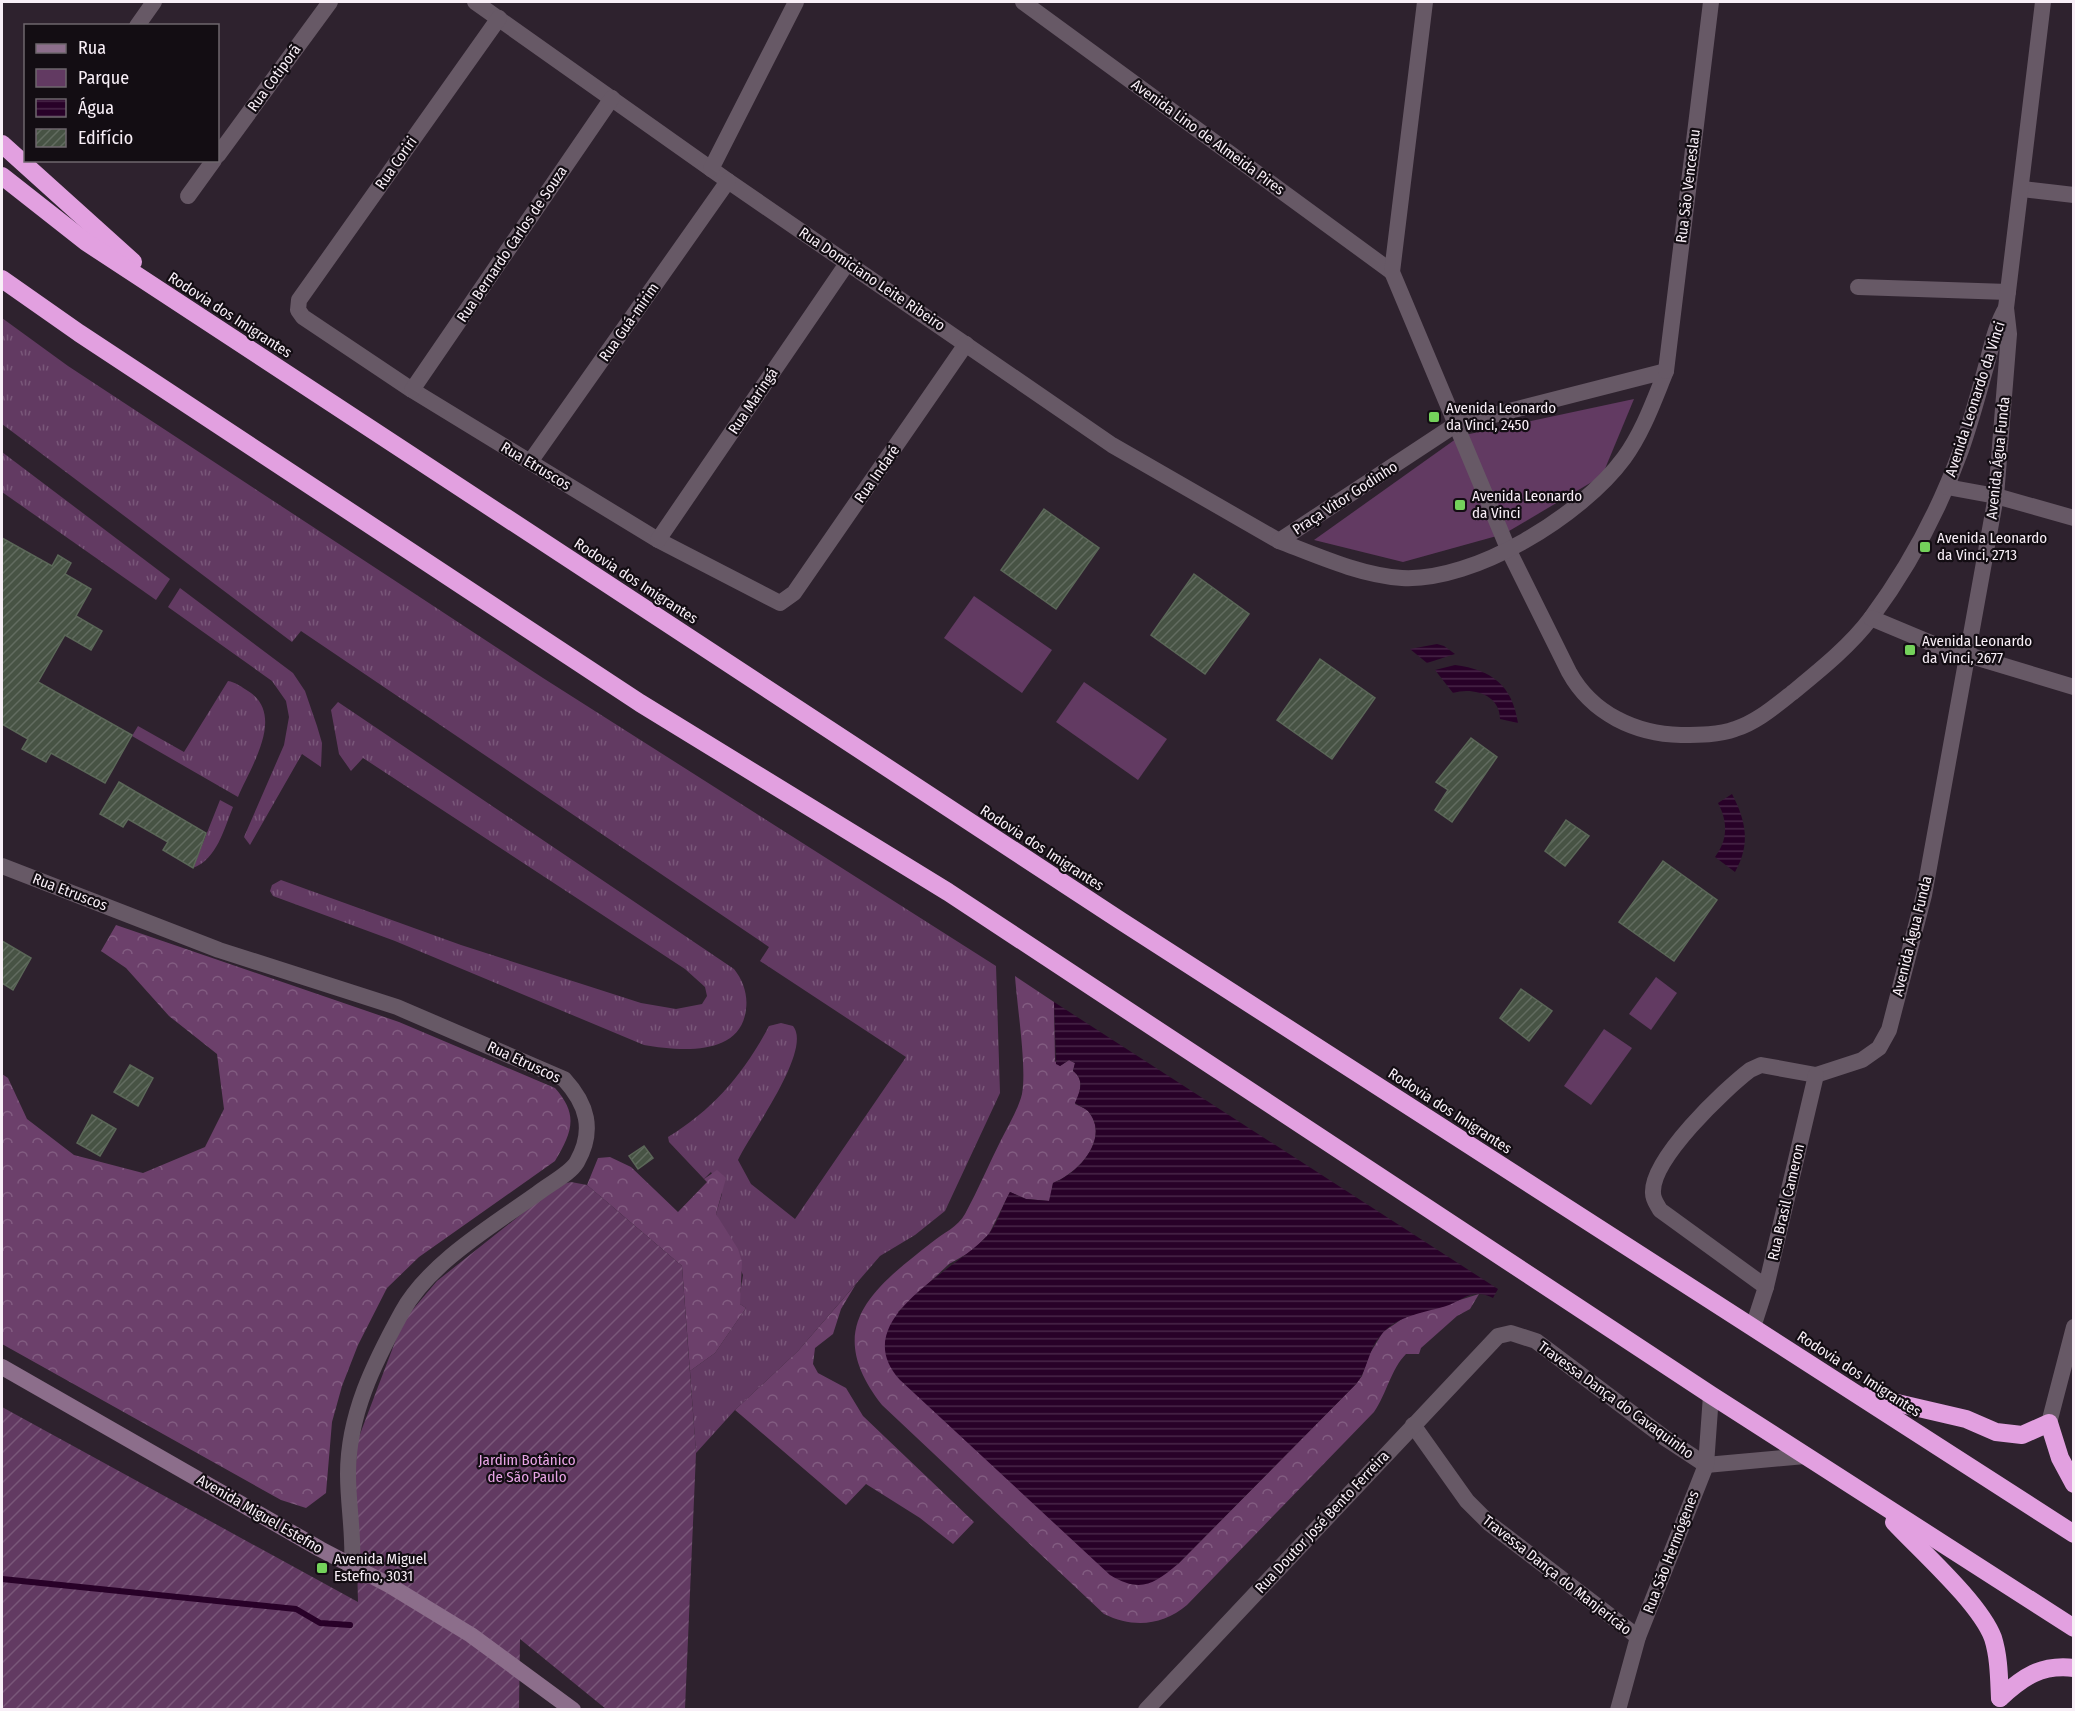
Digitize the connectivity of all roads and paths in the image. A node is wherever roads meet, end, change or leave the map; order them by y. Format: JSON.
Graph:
{"nodes":[{"id":1,"x":154,"y":2,"type":"edge"},
{"id":2,"x":330,"y":2,"type":"edge"},
{"id":3,"x":475,"y":2,"type":"edge"},
{"id":4,"x":796,"y":2,"type":"edge"},
{"id":5,"x":1023,"y":2,"type":"edge"},
{"id":6,"x":1425,"y":2,"type":"edge"},
{"id":7,"x":1711,"y":2,"type":"edge"},
{"id":8,"x":2043,"y":2,"type":"edge"},
{"id":9,"x":499,"y":18,"type":"junction"},
{"id":10,"x":138,"y":24,"type":"edge"},
{"id":11,"x":612,"y":98,"type":"junction"},
{"id":12,"x":2,"y":144,"type":"edge"},
{"id":13,"x":219,"y":155,"type":"edge"},
{"id":14,"x":213,"y":162,"type":"edge"},
{"id":15,"x":711,"y":169,"type":"junction"},
{"id":16,"x":2,"y":176,"type":"edge"},
{"id":17,"x":728,"y":182,"type":"junction"},
{"id":18,"x":2022,"y":189,"type":"junction"},
{"id":19,"x":2073,"y":195,"type":"edge"},
{"id":20,"x":188,"y":196,"type":"dead end"},
{"id":21,"x":848,"y":262,"type":"junction"},
{"id":22,"x":1392,"y":272,"type":"junction"},
{"id":23,"x":2,"y":279,"type":"edge"},
{"id":24,"x":1858,"y":287,"type":"dead end"},
{"id":25,"x":2007,"y":300,"type":"junction"},
{"id":26,"x":176,"y":301,"type":"junction"},
{"id":27,"x":298,"y":310,"type":"joint"},
{"id":28,"x":966,"y":344,"type":"junction"},
{"id":29,"x":1666,"y":371,"type":"junction"},
{"id":30,"x":412,"y":390,"type":"junction"},
{"id":31,"x":1455,"y":424,"type":"junction"},
{"id":32,"x":530,"y":462,"type":"junction"},
{"id":33,"x":1947,"y":487,"type":"junction"},
{"id":34,"x":1996,"y":496,"type":"junction"},
{"id":35,"x":2073,"y":518,"type":"edge"},
{"id":36,"x":658,"y":540,"type":"junction"},
{"id":37,"x":1280,"y":541,"type":"junction"},
{"id":38,"x":1509,"y":551,"type":"junction"},
{"id":39,"x":785,"y":602,"type":"joint"},
{"id":40,"x":1871,"y":618,"type":"junction"},
{"id":41,"x":1968,"y":655,"type":"junction"},
{"id":42,"x":2073,"y":687,"type":"edge"},
{"id":43,"x":2,"y":866,"type":"edge"},
{"id":44,"x":1816,"y":1075,"type":"junction"},
{"id":45,"x":1766,"y":1287,"type":"junction"},
{"id":46,"x":1752,"y":1327,"type":"junction"},
{"id":47,"x":2073,"y":1327,"type":"edge"},
{"id":48,"x":1498,"y":1336,"type":"joint"},
{"id":49,"x":2,"y":1366,"type":"edge"},
{"id":50,"x":1855,"y":1393,"type":"junction"},
{"id":51,"x":1711,"y":1395,"type":"junction"},
{"id":52,"x":2049,"y":1423,"type":"junction"},
{"id":53,"x":1413,"y":1425,"type":"junction"},
{"id":54,"x":1805,"y":1456,"type":"junction"},
{"id":55,"x":1706,"y":1465,"type":"junction"},
{"id":56,"x":2073,"y":1484,"type":"edge"},
{"id":57,"x":1876,"y":1502,"type":"junction"},
{"id":58,"x":2073,"y":1534,"type":"edge"},
{"id":59,"x":352,"y":1565,"type":"junction"},
{"id":60,"x":2073,"y":1628,"type":"edge"},
{"id":61,"x":1638,"y":1637,"type":"junction"},
{"id":62,"x":2073,"y":1668,"type":"edge"},
{"id":63,"x":1999,"y":1704,"type":"edge"},
{"id":64,"x":573,"y":1710,"type":"edge"},
{"id":65,"x":1146,"y":1710,"type":"edge"},
{"id":66,"x":1618,"y":1710,"type":"edge"}],
"edges":[{"from":1,"to":10,"type":"street"},
{"from":2,"to":13,"type":"street","name":"Rua Cotiporã"},
{"from":3,"to":9,"type":"street","name":"Rua Domiciano Leite Ribeiro"},
{"from":4,"to":15,"type":"street"},
{"from":5,"to":22,"type":"street","name":"Avenida Lino de Almeida Pires"},
{"from":6,"to":22,"type":"street","name":"Avenida Leonardo da Vinci"},
{"from":7,"to":29,"type":"street","name":"Rua São Venceslau"},
{"from":8,"to":18,"type":"street","name":"Avenida Água Funda"},
{"from":9,"to":11,"type":"street","name":"Rua Domiciano Leite Ribeiro"},
{"from":9,"to":27,"type":"street","name":"Rua Coriri"},
{"from":11,"to":15,"type":"street","name":"Rua Domiciano Leite Ribeiro"},
{"from":11,"to":30,"type":"street","name":"Rua Bernardo Carlos de Souza"},
{"from":12,"to":26,"type":"highway"},
{"from":14,"to":20,"type":"street"},
{"from":15,"to":17,"type":"street","name":"Rua Domiciano Leite Ribeiro"},
{"from":16,"to":26,"type":"highway","name":"Rodovia dos Imigrantes"},
{"from":17,"to":21,"type":"street","name":"Rua Domiciano Leite Ribeiro"},
{"from":17,"to":32,"type":"street","name":"Rua Guá-mirim"},
{"from":18,"to":19,"type":"street"},
{"from":18,"to":25,"type":"street","name":"Avenida Água Funda"},
{"from":21,"to":28,"type":"street","name":"Rua Domiciano Leite Ribeiro"},
{"from":21,"to":36,"type":"street","name":"Rua Maringá"},
{"from":22,"to":31,"type":"street","name":"Avenida Leonardo da Vinci"},
{"from":23,"to":51,"type":"highway"},
{"from":24,"to":25,"type":"street"},
{"from":25,"to":33,"type":"street","name":"Avenida Leonardo da Vinci"},
{"from":25,"to":34,"type":"street","name":"Avenida Água Funda"},
{"from":26,"to":46,"type":"highway","name":"Rodovia dos Imigrantes"},
{"from":27,"to":30,"type":"street","name":"Rua Etruscos"},
{"from":28,"to":37,"type":"street","name":"Rua Domiciano Leite Ribeiro"},
{"from":28,"to":39,"type":"street","name":"Rua Indaré"},
{"from":29,"to":31,"type":"street","name":"Praça Vitor Godinho"},
{"from":29,"to":38,"type":"street","name":"Praça Vitor Godinho"},
{"from":30,"to":32,"type":"street","name":"Rua Etruscos"},
{"from":31,"to":37,"type":"street","name":"Praça Vitor Godinho"},
{"from":31,"to":38,"type":"street","name":"Avenida Leonardo da Vinci"},
{"from":32,"to":36,"type":"street","name":"Rua Etruscos"},
{"from":33,"to":34,"type":"street"},
{"from":33,"to":40,"type":"street","name":"Avenida Leonardo da Vinci"},
{"from":34,"to":35,"type":"street"},
{"from":34,"to":41,"type":"street","name":"Avenida Água Funda"},
{"from":36,"to":39,"type":"street","name":"Rua Etruscos"},
{"from":37,"to":38,"type":"street","name":"Praça Vitor Godinho"},
{"from":38,"to":40,"type":"street","name":"Avenida Leonardo da Vinci"},
{"from":40,"to":41,"type":"street"},
{"from":41,"to":42,"type":"street"},
{"from":41,"to":44,"type":"street","name":"Avenida Água Funda"},
{"from":43,"to":59,"type":"street","name":"Rua Etruscos"},
{"from":44,"to":45,"type":"street","name":"Rua Brasil Cameron"},
{"from":44,"to":45,"type":"street"},
{"from":45,"to":46,"type":"street","name":"Rua Brasil Cameron"},
{"from":46,"to":50,"type":"highway","name":"Rodovia dos Imigrantes"},
{"from":47,"to":52,"type":"street"},
{"from":48,"to":53,"type":"street","name":"Rua Doutor José Bento Ferreira"},
{"from":48,"to":55,"type":"street","name":"Travessa Dança do Cavaquinho"},
{"from":49,"to":59,"type":"main road","name":"Avenida Miguel Estefno"},
{"from":50,"to":52,"type":"highway"},
{"from":50,"to":58,"type":"highway","name":"Rodovia dos Imigrantes"},
{"from":51,"to":54,"type":"highway"},
{"from":51,"to":55,"type":"street","name":"Rua São Hermógenes"},
{"from":52,"to":56,"type":"highway"},
{"from":53,"to":61,"type":"street","name":"Travessa Dança do Manjericão"},
{"from":53,"to":65,"type":"street","name":"Rua Doutor José Bento Ferreira"},
{"from":54,"to":55,"type":"street","name":"Travessa Dança do Cavaquinho"},
{"from":54,"to":57,"type":"highway"},
{"from":55,"to":61,"type":"street","name":"Rua São Hermógenes"},
{"from":57,"to":60,"type":"highway"},
{"from":57,"to":63,"type":"highway"},
{"from":59,"to":64,"type":"main road","name":"Avenida Miguel Estefno"},
{"from":61,"to":66,"type":"street","name":"Rua São Hermógenes"},
{"from":62,"to":63,"type":"highway"}]}
